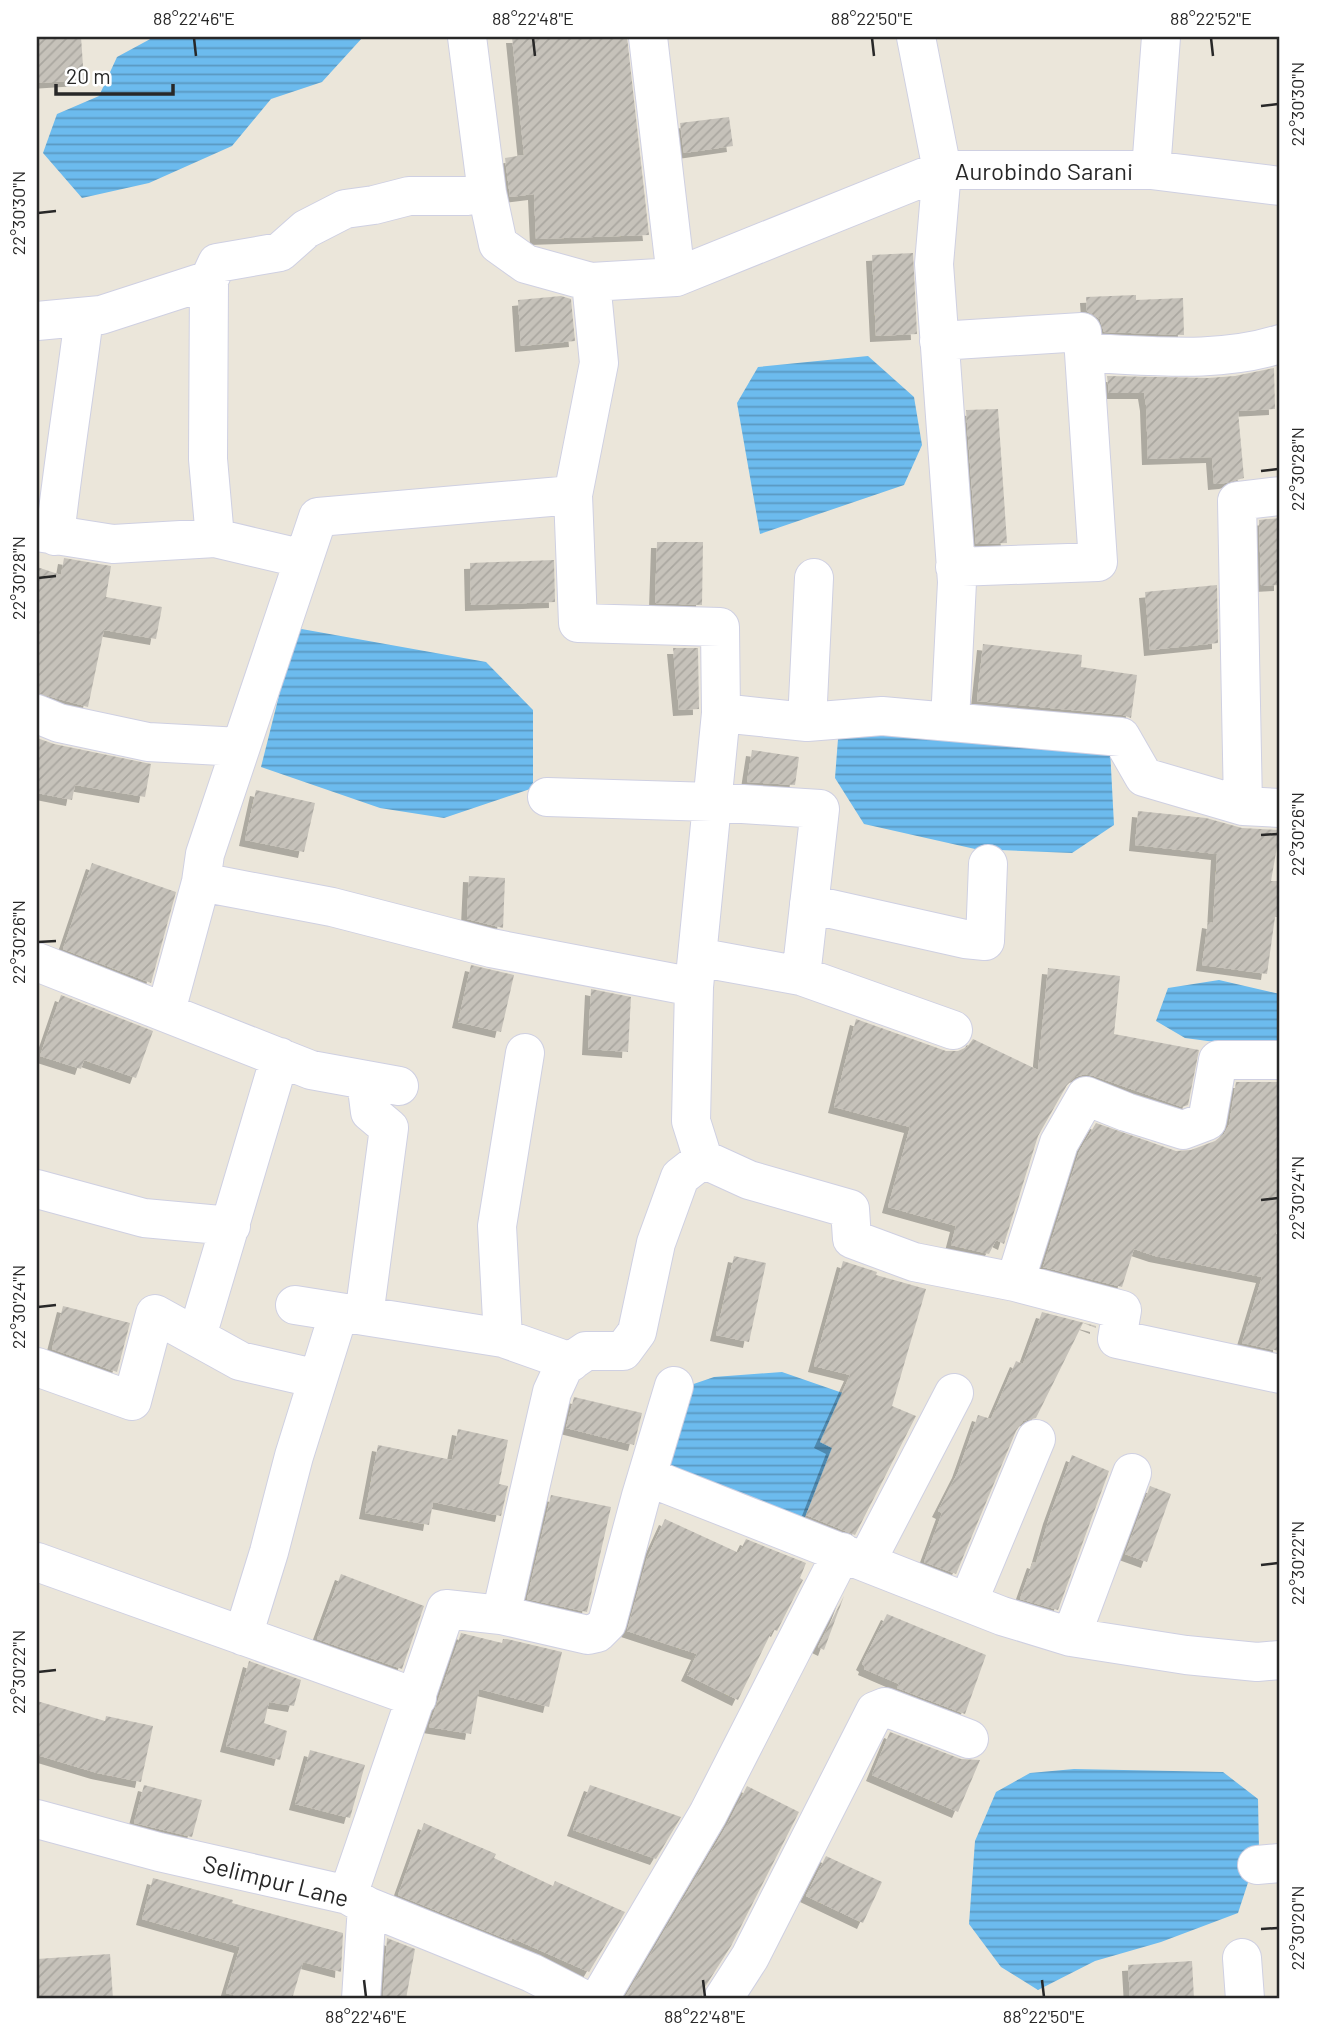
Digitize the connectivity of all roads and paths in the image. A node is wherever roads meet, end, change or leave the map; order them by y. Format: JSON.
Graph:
{"nodes":[{"id":1,"x":467,"y":37,"type":"edge"},
{"id":2,"x":648,"y":37,"type":"edge"},
{"id":3,"x":916,"y":37,"type":"edge"},
{"id":4,"x":1161,"y":37,"type":"edge"},
{"id":5,"x":942,"y":170,"type":"junction"},
{"id":6,"x":1151,"y":170,"type":"junction"},
{"id":7,"x":1280,"y":186,"type":"edge"},
{"id":8,"x":487,"y":193,"type":"junction"},
{"id":9,"x":676,"y":277,"type":"junction"},
{"id":10,"x":209,"y":280,"type":"junction"},
{"id":11,"x":591,"y":282,"type":"junction"},
{"id":12,"x":84,"y":317,"type":"junction"},
{"id":13,"x":37,"y":321,"type":"edge"},
{"id":14,"x":939,"y":341,"type":"junction"},
{"id":15,"x":1280,"y":344,"type":"edge"},
{"id":16,"x":1084,"y":353,"type":"junction"},
{"id":17,"x":573,"y":495,"type":"junction"},
{"id":18,"x":1280,"y":496,"type":"edge"},
{"id":19,"x":46,"y":534,"type":"edge"},
{"id":20,"x":215,"y":538,"type":"junction"},
{"id":21,"x":304,"y":559,"type":"junction"},
{"id":22,"x":955,"y":567,"type":"junction"},
{"id":23,"x":814,"y":578,"type":"dead end"},
{"id":24,"x":37,"y":713,"type":"edge"},
{"id":25,"x":721,"y":713,"type":"junction"},
{"id":26,"x":807,"y":722,"type":"junction"},
{"id":27,"x":950,"y":722,"type":"junction"},
{"id":28,"x":240,"y":747,"type":"junction"},
{"id":29,"x":547,"y":797,"type":"dead end"},
{"id":30,"x":712,"y":802,"type":"junction"},
{"id":31,"x":1243,"y":806,"type":"junction"},
{"id":32,"x":1280,"y":808,"type":"edge"},
{"id":33,"x":988,"y":864,"type":"dead end"},
{"id":34,"x":201,"y":882,"type":"junction"},
{"id":35,"x":809,"y":904,"type":"junction"},
{"id":36,"x":37,"y":962,"type":"edge"},
{"id":37,"x":696,"y":972,"type":"junction"},
{"id":38,"x":801,"y":976,"type":"junction"},
{"id":39,"x":166,"y":1011,"type":"junction"},
{"id":40,"x":953,"y":1030,"type":"dead end"},
{"id":41,"x":525,"y":1053,"type":"dead end"},
{"id":42,"x":280,"y":1057,"type":"junction"},
{"id":43,"x":1280,"y":1060,"type":"edge"},
{"id":44,"x":703,"y":1159,"type":"junction"},
{"id":45,"x":37,"y":1189,"type":"edge"},
{"id":46,"x":231,"y":1226,"type":"junction"},
{"id":47,"x":1015,"y":1282,"type":"junction"},
{"id":48,"x":295,"y":1305,"type":"dead end"},
{"id":49,"x":351,"y":1314,"type":"junction"},
{"id":50,"x":197,"y":1336,"type":"junction"},
{"id":51,"x":503,"y":1338,"type":"junction"},
{"id":52,"x":571,"y":1362,"type":"junction"},
{"id":53,"x":37,"y":1367,"type":"edge"},
{"id":54,"x":1280,"y":1374,"type":"edge"},
{"id":55,"x":318,"y":1379,"type":"junction"},
{"id":56,"x":674,"y":1386,"type":"dead end"},
{"id":57,"x":954,"y":1393,"type":"dead end"},
{"id":58,"x":1037,"y":1439,"type":"dead end"},
{"id":59,"x":1132,"y":1473,"type":"dead end"},
{"id":60,"x":648,"y":1477,"type":"junction"},
{"id":61,"x":854,"y":1557,"type":"junction"},
{"id":62,"x":39,"y":1570,"type":"edge"},
{"id":63,"x":968,"y":1602,"type":"junction"},
{"id":64,"x":501,"y":1615,"type":"junction"},
{"id":65,"x":243,"y":1636,"type":"junction"},
{"id":66,"x":1071,"y":1637,"type":"junction"},
{"id":67,"x":1280,"y":1660,"type":"edge"},
{"id":68,"x":417,"y":1698,"type":"junction"},
{"id":69,"x":969,"y":1739,"type":"dead end"},
{"id":70,"x":37,"y":1819,"type":"edge"},
{"id":71,"x":358,"y":1900,"type":"junction"},
{"id":72,"x":1242,"y":1958,"type":"dead end"},
{"id":73,"x":361,"y":1999,"type":"edge"},
{"id":74,"x":583,"y":1999,"type":"edge"},
{"id":75,"x":599,"y":1999,"type":"edge"},
{"id":76,"x":723,"y":1999,"type":"edge"},
{"id":77,"x":1245,"y":1999,"type":"edge"}],
"edges":[{"from":1,"to":8,"type":"street"},
{"from":2,"to":9,"type":"street"},
{"from":3,"to":5,"type":"street","name":"Aurobindo Sarani"},
{"from":4,"to":6,"type":"street"},
{"from":5,"to":6,"type":"street","name":"Aurobindo Sarani"},
{"from":5,"to":9,"type":"street"},
{"from":5,"to":14,"type":"street"},
{"from":6,"to":7,"type":"street","name":"Aurobindo Sarani"},
{"from":8,"to":10,"type":"street"},
{"from":8,"to":11,"type":"street"},
{"from":9,"to":11,"type":"street"},
{"from":10,"to":12,"type":"street"},
{"from":10,"to":20,"type":"street"},
{"from":11,"to":17,"type":"street"},
{"from":12,"to":13,"type":"street"},
{"from":12,"to":19,"type":"street"},
{"from":14,"to":16,"type":"street"},
{"from":14,"to":22,"type":"street"},
{"from":15,"to":16,"type":"street"},
{"from":16,"to":22,"type":"street"},
{"from":17,"to":21,"type":"street"},
{"from":17,"to":25,"type":"street"},
{"from":18,"to":31,"type":"street"},
{"from":19,"to":20,"type":"street"},
{"from":20,"to":21,"type":"street"},
{"from":21,"to":28,"type":"street"},
{"from":22,"to":27,"type":"street"},
{"from":23,"to":26,"type":"street"},
{"from":24,"to":28,"type":"street"},
{"from":25,"to":26,"type":"street"},
{"from":25,"to":30,"type":"street"},
{"from":26,"to":27,"type":"street"},
{"from":27,"to":31,"type":"street"},
{"from":28,"to":34,"type":"street"},
{"from":29,"to":30,"type":"street"},
{"from":30,"to":35,"type":"street"},
{"from":30,"to":37,"type":"street"},
{"from":31,"to":32,"type":"street"},
{"from":33,"to":35,"type":"street"},
{"from":34,"to":37,"type":"street"},
{"from":34,"to":39,"type":"street"},
{"from":35,"to":38,"type":"street"},
{"from":36,"to":39,"type":"street"},
{"from":37,"to":38,"type":"street"},
{"from":37,"to":44,"type":"street"},
{"from":38,"to":40,"type":"street"},
{"from":39,"to":42,"type":"street"},
{"from":41,"to":51,"type":"street"},
{"from":42,"to":46,"type":"street"},
{"from":42,"to":49,"type":"street"},
{"from":43,"to":47,"type":"street"},
{"from":44,"to":47,"type":"street"},
{"from":44,"to":52,"type":"street"},
{"from":45,"to":46,"type":"street"},
{"from":46,"to":50,"type":"street"},
{"from":47,"to":54,"type":"street"},
{"from":48,"to":49,"type":"street"},
{"from":49,"to":51,"type":"street"},
{"from":49,"to":55,"type":"street"},
{"from":50,"to":53,"type":"street"},
{"from":50,"to":55,"type":"street"},
{"from":51,"to":52,"type":"street"},
{"from":52,"to":64,"type":"street"},
{"from":55,"to":65,"type":"street"},
{"from":56,"to":60,"type":"street"},
{"from":57,"to":61,"type":"street"},
{"from":58,"to":63,"type":"street"},
{"from":59,"to":66,"type":"street"},
{"from":60,"to":61,"type":"street"},
{"from":60,"to":64,"type":"street"},
{"from":61,"to":63,"type":"street"},
{"from":61,"to":75,"type":"street"},
{"from":62,"to":65,"type":"street"},
{"from":63,"to":66,"type":"street"},
{"from":64,"to":68,"type":"street"},
{"from":65,"to":68,"type":"street"},
{"from":66,"to":67,"type":"street"},
{"from":68,"to":71,"type":"street"},
{"from":69,"to":76,"type":"street"},
{"from":70,"to":71,"type":"street","name":"Selimpur Lane"},
{"from":71,"to":73,"type":"street"},
{"from":71,"to":74,"type":"street","name":"Selimpur Lane"},
{"from":72,"to":77,"type":"street"}]}
